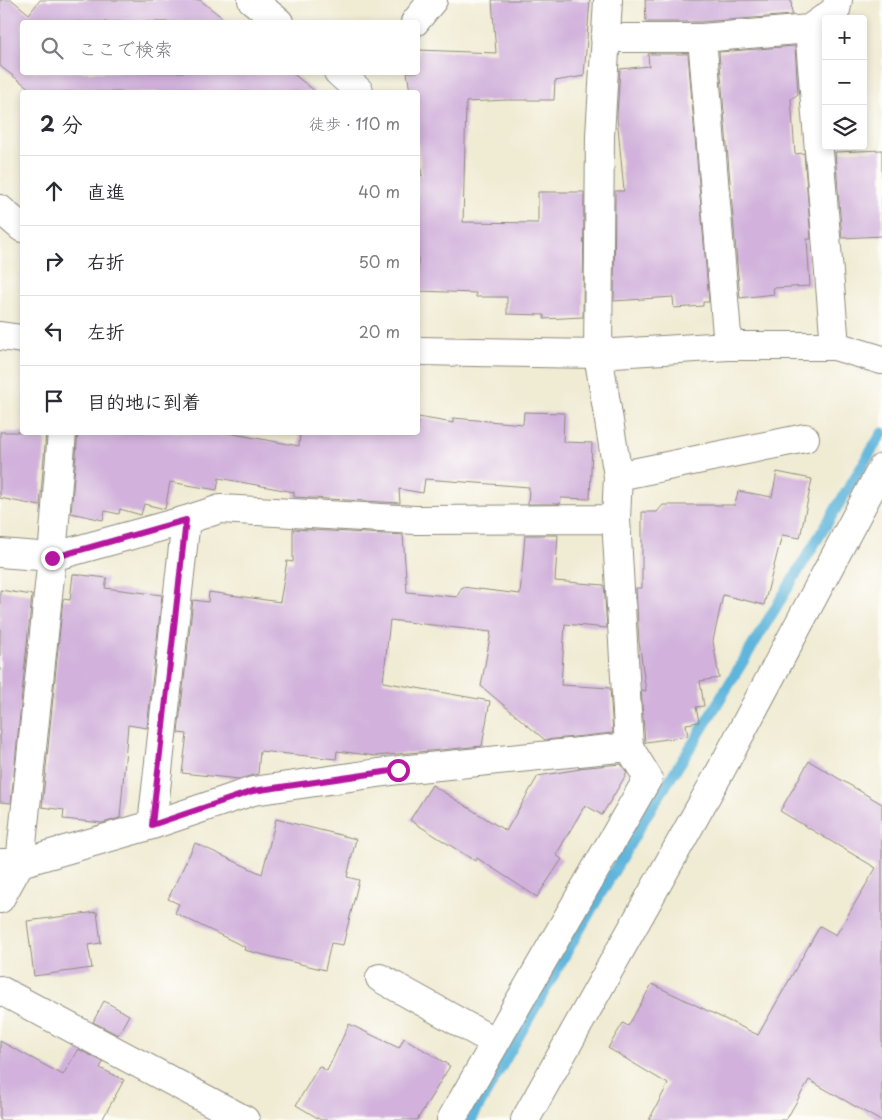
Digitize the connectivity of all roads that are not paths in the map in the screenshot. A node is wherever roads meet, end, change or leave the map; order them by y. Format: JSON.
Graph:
{"nodes":[{"id":1,"x":252,"y":0,"type":"edge"},
{"id":2,"x":433,"y":0,"type":"edge"},
{"id":3,"x":608,"y":0,"type":"edge"},
{"id":4,"x":838,"y":0,"type":"edge"},
{"id":5,"x":277,"y":20,"type":"edge"},
{"id":6,"x":417,"y":20,"type":"edge"},
{"id":7,"x":809,"y":29,"type":"junction"},
{"id":8,"x":605,"y":38,"type":"junction"},
{"id":9,"x":702,"y":38,"type":"junction"},
{"id":10,"x":344,"y":75,"type":"edge"},
{"id":11,"x":364,"y":85,"type":"edge"},
{"id":12,"x":0,"y":209,"type":"edge"},
{"id":13,"x":20,"y":226,"type":"edge"},
{"id":14,"x":0,"y":336,"type":"edge"},
{"id":15,"x":20,"y":339,"type":"edge"},
{"id":16,"x":728,"y":346,"type":"junction"},
{"id":17,"x":835,"y":346,"type":"junction"},
{"id":18,"x":420,"y":351,"type":"edge"},
{"id":19,"x":598,"y":354,"type":"junction"},
{"id":20,"x":882,"y":360,"type":"edge"},
{"id":21,"x":62,"y":435,"type":"edge"},
{"id":22,"x":805,"y":438,"type":"dead end"},
{"id":23,"x":882,"y":468,"type":"edge"},
{"id":24,"x":618,"y":476,"type":"junction"},
{"id":25,"x":616,"y":519,"type":"junction"},
{"id":26,"x":186,"y":520,"type":"junction"},
{"id":27,"x":0,"y":553,"type":"edge"},
{"id":28,"x":52,"y":558,"type":"junction"},
{"id":29,"x":629,"y":748,"type":"junction"},
{"id":30,"x":152,"y":825,"type":"junction"},
{"id":31,"x":10,"y":863,"type":"edge"},
{"id":32,"x":0,"y":899,"type":"edge"},
{"id":33,"x":380,"y":978,"type":"dead end"},
{"id":34,"x":0,"y":990,"type":"edge"},
{"id":35,"x":495,"y":1042,"type":"junction"},
{"id":36,"x":245,"y":1120,"type":"edge"},
{"id":37,"x":451,"y":1120,"type":"edge"},
{"id":38,"x":525,"y":1120,"type":"edge"}],
"edges":[{"from":1,"to":5,"type":"street"},
{"from":2,"to":6,"type":"street"},
{"from":3,"to":8,"type":"street"},
{"from":4,"to":7,"type":"street"},
{"from":7,"to":9,"type":"street"},
{"from":7,"to":17,"type":"street"},
{"from":8,"to":9,"type":"street"},
{"from":8,"to":19,"type":"street"},
{"from":9,"to":16,"type":"street"},
{"from":10,"to":11,"type":"street"},
{"from":12,"to":13,"type":"street"},
{"from":14,"to":15,"type":"street"},
{"from":16,"to":17,"type":"street"},
{"from":16,"to":19,"type":"street"},
{"from":17,"to":20,"type":"street"},
{"from":18,"to":19,"type":"street"},
{"from":19,"to":24,"type":"street"},
{"from":21,"to":28,"type":"street"},
{"from":22,"to":24,"type":"street"},
{"from":23,"to":38,"type":"street"},
{"from":24,"to":25,"type":"street"},
{"from":25,"to":26,"type":"street"},
{"from":25,"to":29,"type":"street"},
{"from":26,"to":28,"type":"street"},
{"from":26,"to":30,"type":"street"},
{"from":27,"to":28,"type":"street"},
{"from":28,"to":31,"type":"street"},
{"from":29,"to":30,"type":"street"},
{"from":29,"to":35,"type":"street"},
{"from":30,"to":31,"type":"street"},
{"from":31,"to":32,"type":"street"},
{"from":33,"to":35,"type":"street"},
{"from":34,"to":36,"type":"street"},
{"from":35,"to":37,"type":"street"}]}
